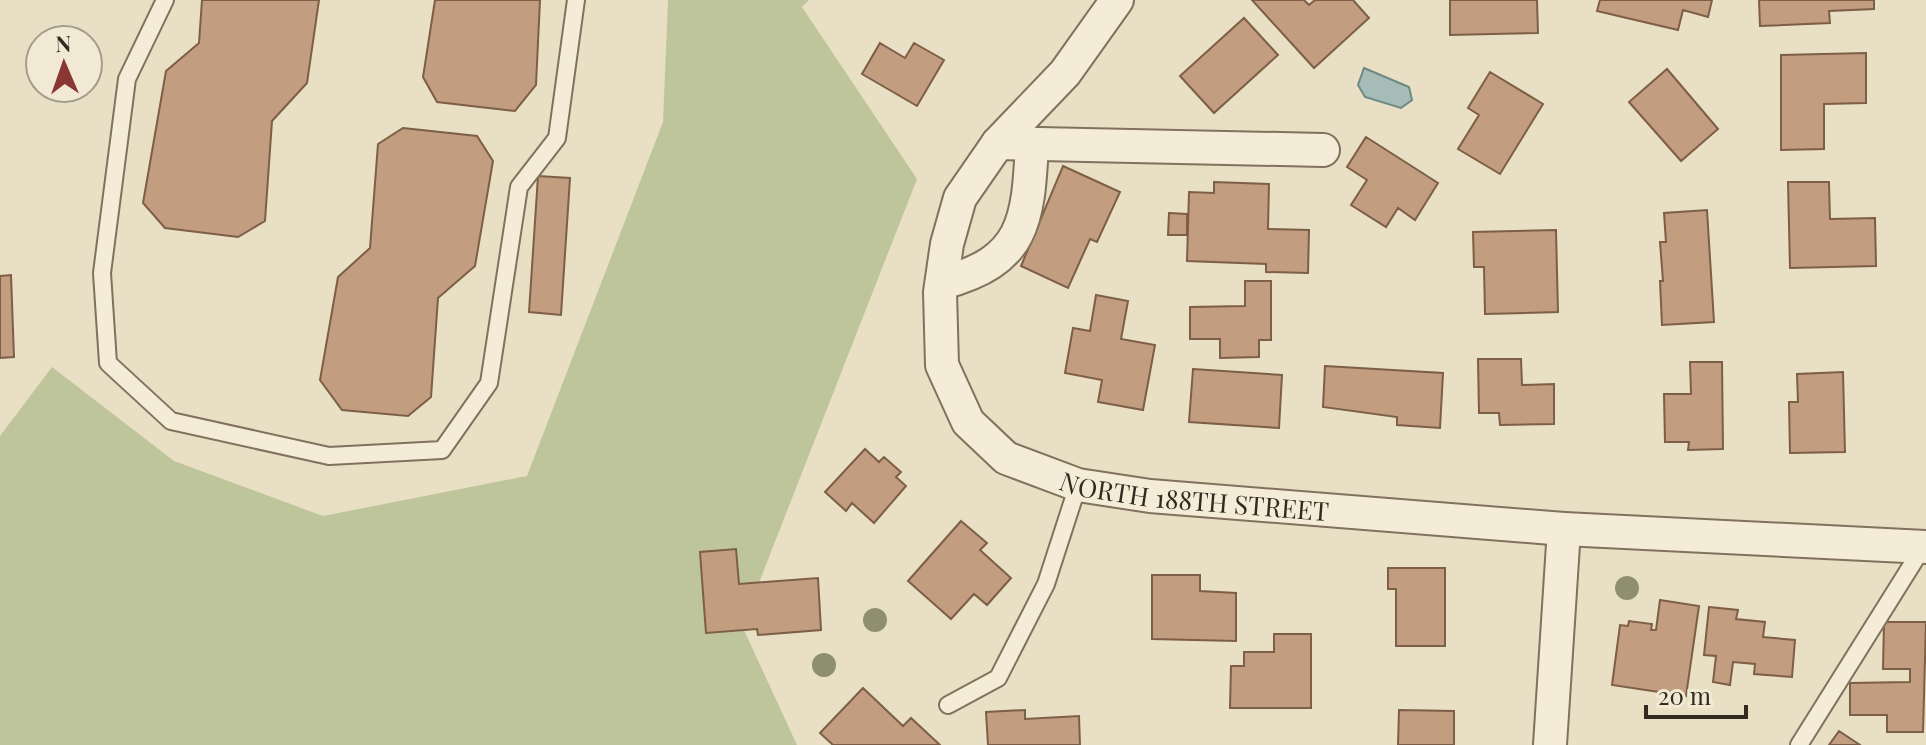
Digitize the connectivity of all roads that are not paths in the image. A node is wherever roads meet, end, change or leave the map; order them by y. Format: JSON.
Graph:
{"nodes":[{"id":1,"x":165,"y":0,"type":"edge"},
{"id":2,"x":576,"y":0,"type":"edge"},
{"id":3,"x":1117,"y":0,"type":"edge"},
{"id":4,"x":998,"y":143,"type":"junction"},
{"id":5,"x":1032,"y":144,"type":"junction"},
{"id":6,"x":1323,"y":150,"type":"dead end"},
{"id":7,"x":942,"y":283,"type":"junction"},
{"id":8,"x":1078,"y":485,"type":"junction"},
{"id":9,"x":1564,"y":529,"type":"junction"},
{"id":10,"x":1924,"y":547,"type":"edge"},
{"id":11,"x":948,"y":705,"type":"dead end"},
{"id":12,"x":1550,"y":745,"type":"edge"},
{"id":13,"x":1799,"y":745,"type":"edge"}],
"edges":[{"from":1,"to":2,"type":"lane"},
{"from":3,"to":4,"type":"street","name":"NORTH 188TH STREET"},
{"from":4,"to":5,"type":"street"},
{"from":4,"to":7,"type":"street","name":"NORTH 188TH STREET"},
{"from":5,"to":6,"type":"street"},
{"from":5,"to":7,"type":"street"},
{"from":7,"to":8,"type":"street","name":"NORTH 188TH STREET"},
{"from":8,"to":9,"type":"street","name":"NORTH 188TH STREET"},
{"from":8,"to":11,"type":"lane"},
{"from":9,"to":10,"type":"street","name":"NORTH 188TH STREET"},
{"from":9,"to":12,"type":"street"},
{"from":10,"to":13,"type":"lane"}]}
